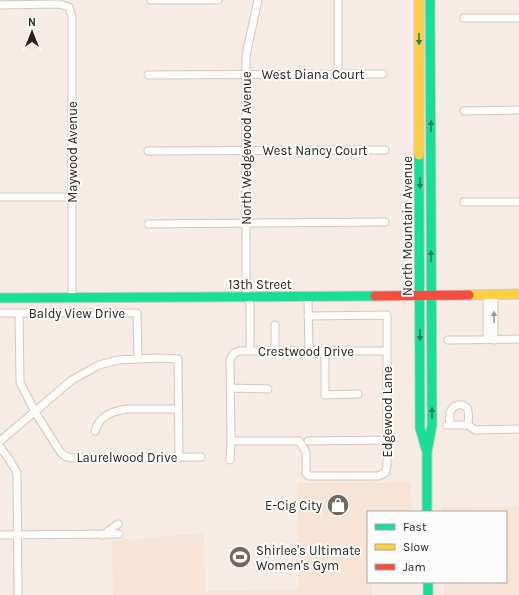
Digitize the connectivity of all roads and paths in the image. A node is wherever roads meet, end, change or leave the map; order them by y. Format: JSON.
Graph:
{"nodes":[{"id":1,"x":151,"y":0,"type":"edge"},
{"id":2,"x":218,"y":0,"type":"edge"},
{"id":3,"x":258,"y":0,"type":"edge"},
{"id":4,"x":338,"y":0,"type":"edge"},
{"id":5,"x":419,"y":0,"type":"edge"},
{"id":6,"x":430,"y":0,"type":"edge"},
{"id":7,"x":0,"y":5,"type":"edge"},
{"id":8,"x":464,"y":18,"type":"dead end"},
{"id":9,"x":519,"y":18,"type":"edge"},
{"id":10,"x":246,"y":74,"type":"junction"},
{"id":11,"x":338,"y":74,"type":"junction"},
{"id":12,"x":383,"y":74,"type":"dead end"},
{"id":13,"x":148,"y":75,"type":"dead end"},
{"id":14,"x":519,"y":110,"type":"edge"},
{"id":15,"x":464,"y":111,"type":"dead end"},
{"id":16,"x":246,"y":150,"type":"junction"},
{"id":17,"x":385,"y":150,"type":"dead end"},
{"id":18,"x":148,"y":151,"type":"dead end"},
{"id":19,"x":0,"y":197,"type":"edge"},
{"id":20,"x":72,"y":197,"type":"junction"},
{"id":21,"x":464,"y":202,"type":"dead end"},
{"id":22,"x":519,"y":202,"type":"edge"},
{"id":23,"x":385,"y":222,"type":"dead end"},
{"id":24,"x":246,"y":223,"type":"junction"},
{"id":25,"x":148,"y":224,"type":"dead end"},
{"id":26,"x":491,"y":294,"type":"junction"},
{"id":27,"x":519,"y":294,"type":"edge"},
{"id":28,"x":432,"y":295,"type":"junction"},
{"id":29,"x":420,"y":296,"type":"junction"},
{"id":30,"x":248,"y":297,"type":"junction"},
{"id":31,"x":308,"y":297,"type":"junction"},
{"id":32,"x":0,"y":298,"type":"edge"},
{"id":33,"x":72,"y":298,"type":"junction"},
{"id":34,"x":0,"y":313,"type":"edge"},
{"id":35,"x":19,"y":313,"type":"junction"},
{"id":36,"x":308,"y":316,"type":"junction"},
{"id":37,"x":275,"y":325,"type":"dead end"},
{"id":38,"x":519,"y":339,"type":"edge"},
{"id":39,"x":448,"y":340,"type":"dead end"},
{"id":40,"x":490,"y":340,"type":"junction"},
{"id":41,"x":250,"y":351,"type":"junction"},
{"id":42,"x":275,"y":351,"type":"junction"},
{"id":43,"x":309,"y":351,"type":"junction"},
{"id":44,"x":325,"y":351,"type":"junction"},
{"id":45,"x":386,"y":351,"type":"junction"},
{"id":46,"x":138,"y":358,"type":"junction"},
{"id":47,"x":231,"y":388,"type":"junction"},
{"id":48,"x":268,"y":389,"type":"dead end"},
{"id":49,"x":358,"y":394,"type":"dead end"},
{"id":50,"x":179,"y":409,"type":"junction"},
{"id":51,"x":35,"y":412,"type":"junction"},
{"id":52,"x":468,"y":425,"type":"junction"},
{"id":53,"x":519,"y":429,"type":"edge"},
{"id":54,"x":95,"y":431,"type":"dead end"},
{"id":55,"x":387,"y":440,"type":"junction"},
{"id":56,"x":0,"y":441,"type":"edge"},
{"id":57,"x":231,"y":441,"type":"junction"},
{"id":58,"x":308,"y":441,"type":"dead end"},
{"id":59,"x":0,"y":447,"type":"edge"},
{"id":60,"x":427,"y":452,"type":"junction"},
{"id":61,"x":179,"y":457,"type":"junction"},
{"id":62,"x":201,"y":457,"type":"dead end"},
{"id":63,"x":230,"y":460,"type":"dead end"},
{"id":64,"x":427,"y":511,"type":"edge"},
{"id":65,"x":118,"y":524,"type":"dead end"},
{"id":66,"x":119,"y":534,"type":"dead end"},
{"id":67,"x":0,"y":535,"type":"edge"},
{"id":68,"x":18,"y":535,"type":"junction"},
{"id":69,"x":103,"y":535,"type":"junction"},
{"id":70,"x":428,"y":583,"type":"edge"},
{"id":71,"x":18,"y":595,"type":"edge"},
{"id":72,"x":428,"y":595,"type":"edge"}],
"edges":[{"from":1,"to":2,"type":"street"},
{"from":3,"to":10,"type":"street","name":"North Wedgewood Avenue"},
{"from":4,"to":11,"type":"street"},
{"from":5,"to":29,"type":"main road","name":"North Mountain Avenue","one_way":true},
{"from":28,"to":6,"type":"main road","name":"North Mountain Avenue","one_way":true},
{"from":7,"to":20,"type":"street","name":"Maywood Avenue"},
{"from":8,"to":9,"type":"street"},
{"from":10,"to":11,"type":"street","name":"West Diana Court"},
{"from":10,"to":13,"type":"street","name":"West Diana Court"},
{"from":10,"to":16,"type":"street","name":"North Wedgewood Avenue"},
{"from":11,"to":12,"type":"street","name":"West Diana Court"},
{"from":14,"to":15,"type":"street"},
{"from":16,"to":17,"type":"street","name":"West Nancy Court"},
{"from":16,"to":18,"type":"street","name":"West Nancy Court"},
{"from":16,"to":24,"type":"street","name":"North Wedgewood Avenue"},
{"from":19,"to":20,"type":"street"},
{"from":20,"to":33,"type":"street","name":"Maywood Avenue"},
{"from":21,"to":22,"type":"street"},
{"from":23,"to":24,"type":"street"},
{"from":24,"to":25,"type":"street"},
{"from":24,"to":30,"type":"street","name":"North Wedgewood Avenue"},
{"from":26,"to":27,"type":"main road","name":"13th Street"},
{"from":26,"to":28,"type":"main road","name":"13th Street"},
{"from":26,"to":40,"type":"street"},
{"from":28,"to":29,"type":"main road","name":"13th Street"},
{"from":60,"to":28,"type":"main road","name":"North Mountain Avenue","one_way":true},
{"from":29,"to":31,"type":"main road","name":"13th Street"},
{"from":29,"to":60,"type":"main road","name":"North Mountain Avenue","one_way":true},
{"from":30,"to":31,"type":"main road","name":"13th Street"},
{"from":30,"to":33,"type":"main road","name":"13th Street"},
{"from":30,"to":41,"type":"street","name":"North Wedgewood Avenue"},
{"from":31,"to":36,"type":"street"},
{"from":32,"to":33,"type":"main road","name":"13th Street"},
{"from":34,"to":35,"type":"street"},
{"from":35,"to":46,"type":"street","name":"Baldy View Drive"},
{"from":35,"to":51,"type":"street","name":"Laurelwood Drive"},
{"from":36,"to":43,"type":"street"},
{"from":36,"to":45,"type":"street","name":"Edgewood Lane"},
{"from":37,"to":42,"type":"street"},
{"from":38,"to":40,"type":"street"},
{"from":39,"to":40,"type":"street"},
{"from":41,"to":42,"type":"street","name":"Crestwood Drive"},
{"from":41,"to":47,"type":"street","name":"Crestwood Drive"},
{"from":42,"to":43,"type":"street","name":"Crestwood Drive"},
{"from":43,"to":44,"type":"street","name":"Crestwood Drive"},
{"from":44,"to":45,"type":"street","name":"Crestwood Drive"},
{"from":44,"to":49,"type":"street"},
{"from":45,"to":55,"type":"street","name":"Edgewood Lane"},
{"from":46,"to":50,"type":"street"},
{"from":46,"to":51,"type":"street"},
{"from":47,"to":48,"type":"street"},
{"from":47,"to":57,"type":"street"},
{"from":50,"to":54,"type":"street"},
{"from":50,"to":61,"type":"street"},
{"from":51,"to":56,"type":"street"},
{"from":51,"to":61,"type":"street","name":"Laurelwood Drive"},
{"from":52,"to":52,"type":"street"},
{"from":52,"to":53,"type":"street"},
{"from":55,"to":57,"type":"street","name":"Edgewood Lane"},
{"from":55,"to":58,"type":"street"},
{"from":57,"to":63,"type":"street"},
{"from":59,"to":68,"type":"street"},
{"from":60,"to":64,"type":"main road","name":"North Mountain Avenue"},
{"from":61,"to":62,"type":"street","name":"Laurelwood Drive"},
{"from":65,"to":69,"type":"street"},
{"from":66,"to":69,"type":"street"},
{"from":67,"to":68,"type":"street"},
{"from":68,"to":69,"type":"street"},
{"from":68,"to":71,"type":"street"},
{"from":70,"to":72,"type":"main road"}]}
